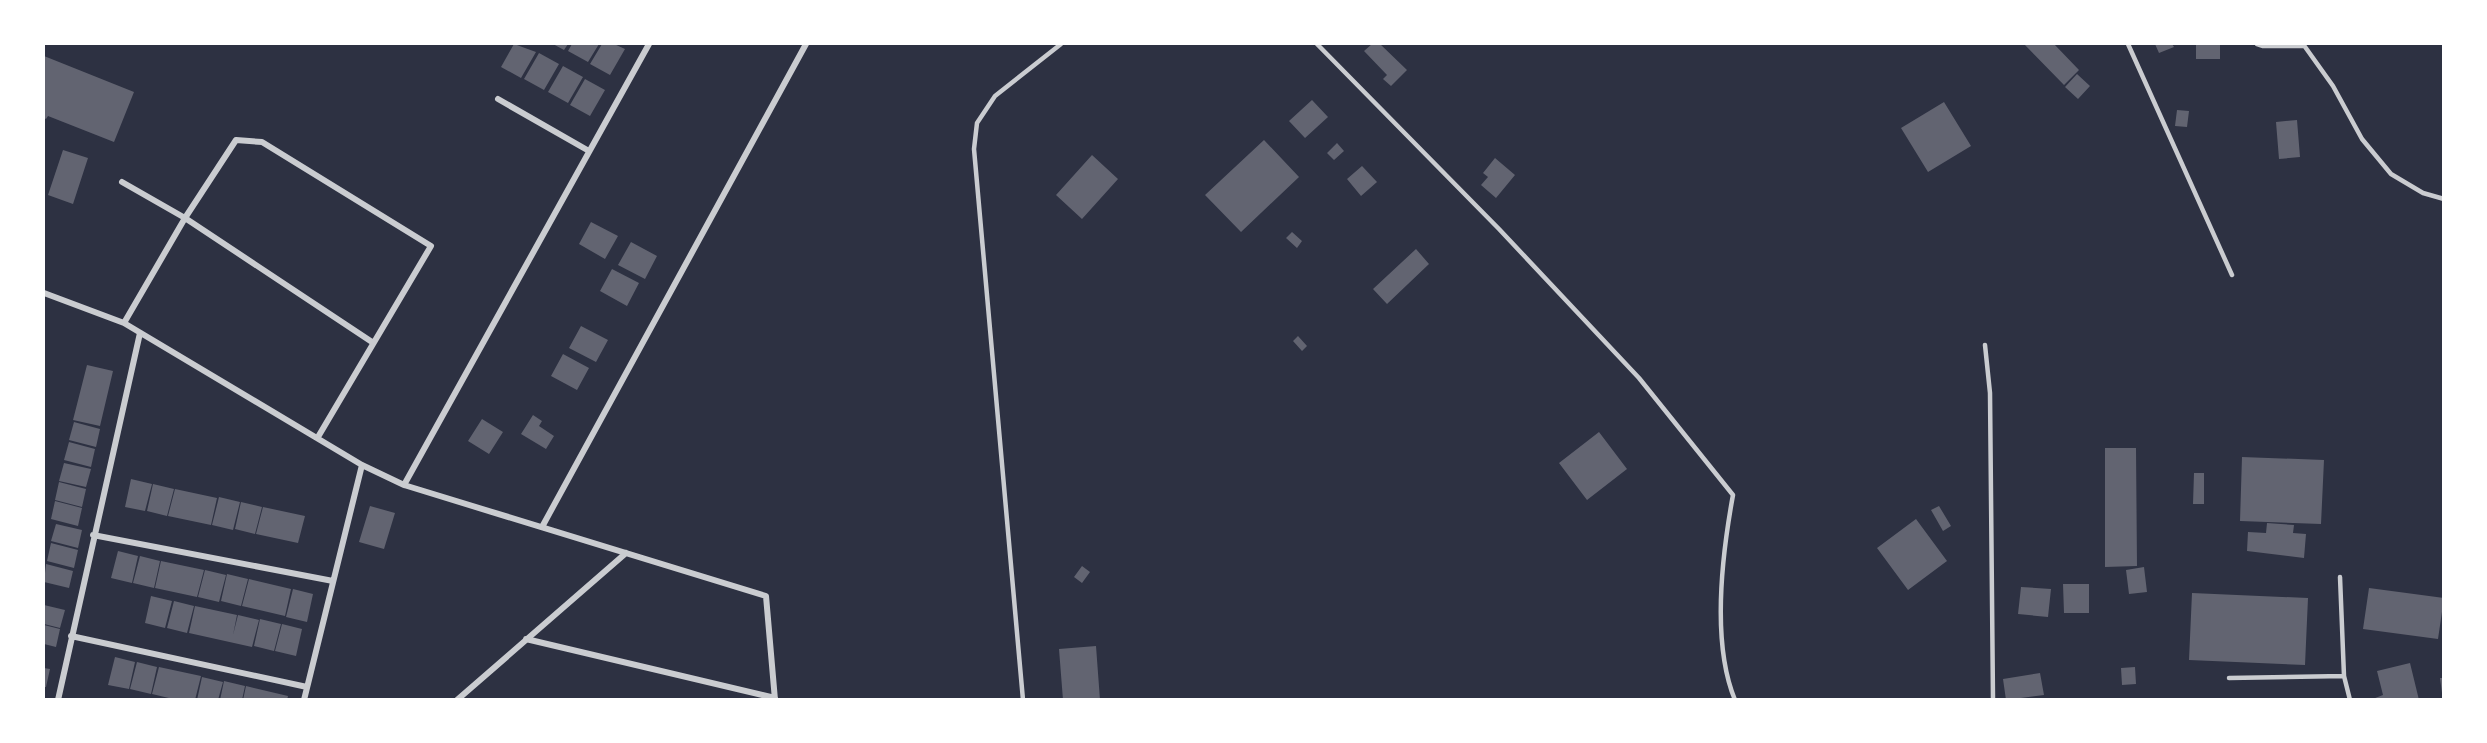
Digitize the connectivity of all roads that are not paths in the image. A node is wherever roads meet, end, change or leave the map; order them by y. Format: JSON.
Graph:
{"nodes":[{"id":1,"x":649,"y":44,"type":"edge"},
{"id":2,"x":806,"y":44,"type":"edge"},
{"id":3,"x":1061,"y":44,"type":"edge"},
{"id":4,"x":1317,"y":44,"type":"edge"},
{"id":5,"x":2128,"y":44,"type":"edge"},
{"id":6,"x":2257,"y":44,"type":"edge"},
{"id":7,"x":2303,"y":45,"type":"edge"},
{"id":8,"x":498,"y":99,"type":"dead end"},
{"id":9,"x":589,"y":151,"type":"junction"},
{"id":10,"x":122,"y":182,"type":"dead end"},
{"id":11,"x":2444,"y":199,"type":"edge"},
{"id":12,"x":185,"y":218,"type":"junction"},
{"id":13,"x":2232,"y":275,"type":"dead end"},
{"id":14,"x":44,"y":293,"type":"edge"},
{"id":15,"x":124,"y":323,"type":"junction"},
{"id":16,"x":140,"y":333,"type":"junction"},
{"id":17,"x":372,"y":342,"type":"junction"},
{"id":18,"x":1985,"y":345,"type":"dead end"},
{"id":19,"x":318,"y":437,"type":"junction"},
{"id":20,"x":362,"y":465,"type":"junction"},
{"id":21,"x":404,"y":485,"type":"junction"},
{"id":22,"x":542,"y":527,"type":"junction"},
{"id":23,"x":93,"y":535,"type":"junction"},
{"id":24,"x":626,"y":553,"type":"junction"},
{"id":25,"x":2340,"y":577,"type":"dead end"},
{"id":26,"x":333,"y":581,"type":"junction"},
{"id":27,"x":71,"y":636,"type":"junction"},
{"id":28,"x":526,"y":639,"type":"junction"},
{"id":29,"x":2344,"y":676,"type":"junction"},
{"id":30,"x":2229,"y":678,"type":"dead end"},
{"id":31,"x":307,"y":687,"type":"junction"},
{"id":32,"x":58,"y":699,"type":"edge"},
{"id":33,"x":304,"y":699,"type":"edge"},
{"id":34,"x":457,"y":699,"type":"edge"},
{"id":35,"x":775,"y":699,"type":"edge"},
{"id":36,"x":1023,"y":699,"type":"edge"},
{"id":37,"x":1735,"y":699,"type":"edge"},
{"id":38,"x":1993,"y":699,"type":"edge"},
{"id":39,"x":2350,"y":699,"type":"edge"}],
"edges":[{"from":1,"to":9,"type":"street"},
{"from":2,"to":22,"type":"street"},
{"from":3,"to":36,"type":"lane"},
{"from":4,"to":37,"type":"lane"},
{"from":5,"to":13,"type":"lane"},
{"from":6,"to":7,"type":"lane"},
{"from":7,"to":11,"type":"lane"},
{"from":8,"to":9,"type":"street"},
{"from":9,"to":21,"type":"street"},
{"from":10,"to":12,"type":"street"},
{"from":12,"to":15,"type":"street"},
{"from":12,"to":17,"type":"street"},
{"from":12,"to":17,"type":"street"},
{"from":14,"to":15,"type":"street"},
{"from":15,"to":16,"type":"street"},
{"from":16,"to":19,"type":"street"},
{"from":16,"to":23,"type":"street"},
{"from":17,"to":19,"type":"street"},
{"from":18,"to":38,"type":"lane"},
{"from":19,"to":20,"type":"street"},
{"from":20,"to":21,"type":"street"},
{"from":20,"to":26,"type":"street"},
{"from":21,"to":22,"type":"street"},
{"from":22,"to":24,"type":"street"},
{"from":23,"to":26,"type":"street"},
{"from":23,"to":27,"type":"street"},
{"from":24,"to":28,"type":"street"},
{"from":24,"to":35,"type":"street"},
{"from":25,"to":29,"type":"lane"},
{"from":26,"to":31,"type":"street"},
{"from":27,"to":31,"type":"street"},
{"from":27,"to":32,"type":"street"},
{"from":28,"to":34,"type":"street"},
{"from":28,"to":35,"type":"street"},
{"from":29,"to":30,"type":"lane"},
{"from":29,"to":39,"type":"lane"},
{"from":31,"to":33,"type":"street"}]}
